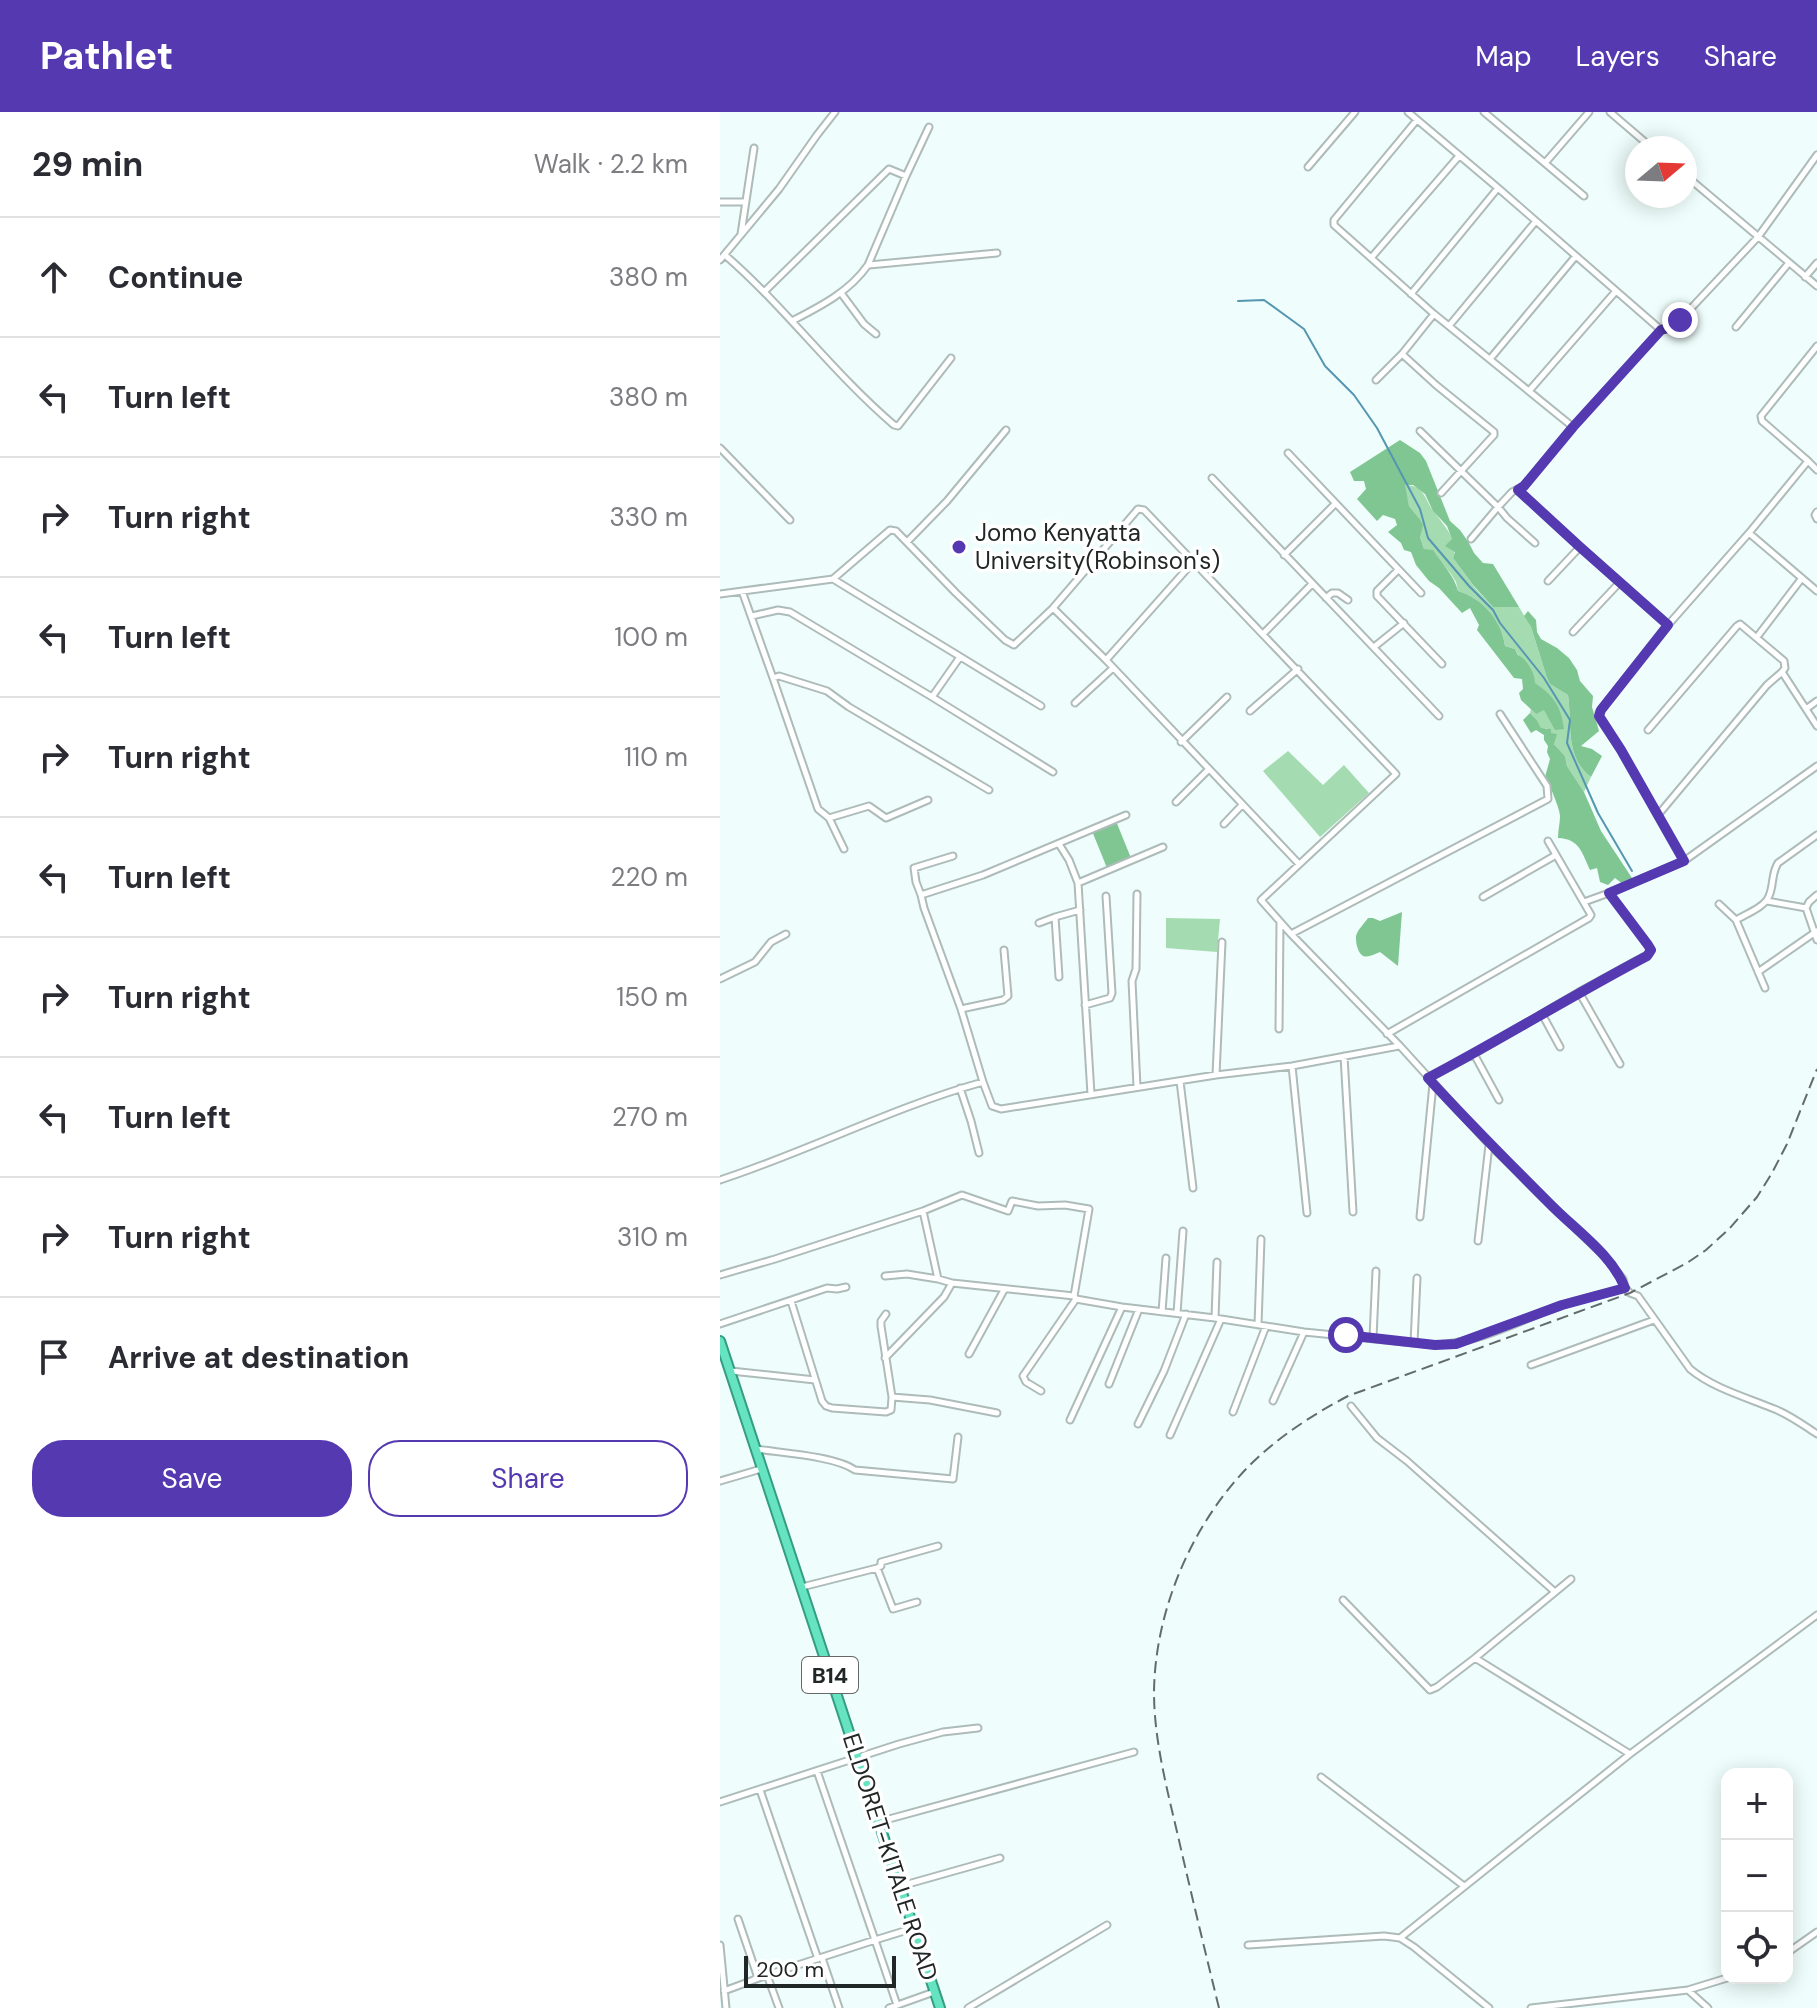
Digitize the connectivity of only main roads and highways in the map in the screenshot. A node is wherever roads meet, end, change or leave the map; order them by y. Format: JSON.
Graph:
{"nodes":[{"id":1,"x":720,"y":1341,"type":"edge"},
{"id":2,"x":940,"y":2008,"type":"edge"}],
"edges":[{"from":1,"to":2,"type":"highway","name":"ELDORET-KITALE ROAD","number":"B14"}]}
